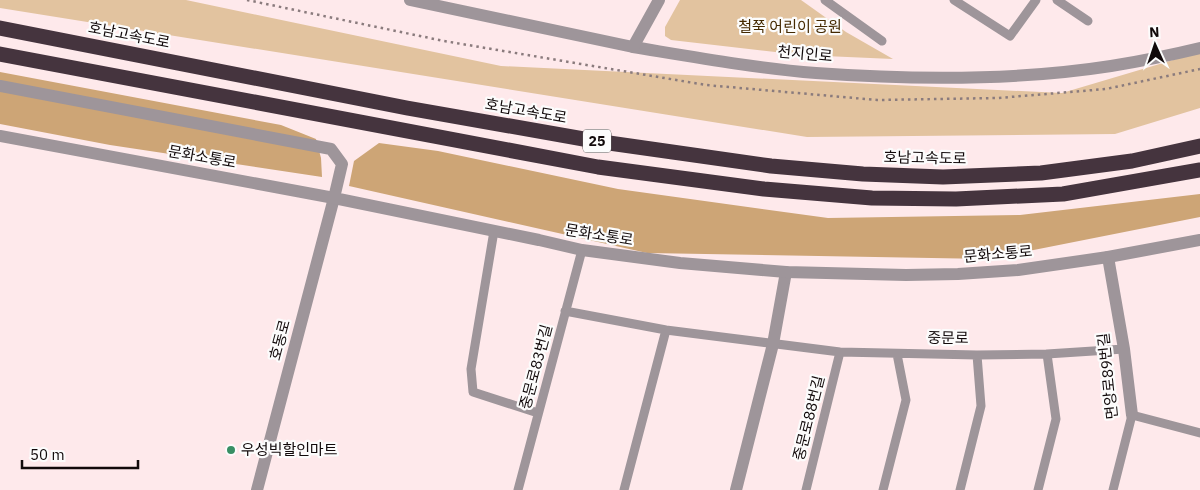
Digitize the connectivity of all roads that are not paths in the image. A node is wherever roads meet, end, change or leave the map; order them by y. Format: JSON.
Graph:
{"nodes":[{"id":1,"x":416,"y":0,"type":"edge"},
{"id":2,"x":659,"y":0,"type":"edge"},
{"id":3,"x":954,"y":0,"type":"edge"},
{"id":4,"x":1036,"y":0,"type":"edge"},
{"id":5,"x":1057,"y":0,"type":"edge"},
{"id":6,"x":828,"y":1,"type":"edge"},
{"id":7,"x":1088,"y":21,"type":"dead end"},
{"id":8,"x":0,"y":28,"type":"edge"},
{"id":9,"x":882,"y":41,"type":"dead end"},
{"id":10,"x":633,"y":47,"type":"junction"},
{"id":11,"x":1200,"y":48,"type":"edge"},
{"id":12,"x":0,"y":54,"type":"edge"},
{"id":13,"x":0,"y":86,"type":"edge"},
{"id":14,"x":0,"y":136,"type":"edge"},
{"id":15,"x":1200,"y":146,"type":"edge"},
{"id":16,"x":1200,"y":170,"type":"edge"},
{"id":17,"x":334,"y":198,"type":"junction"},
{"id":18,"x":494,"y":232,"type":"junction"},
{"id":19,"x":1200,"y":240,"type":"edge"},
{"id":20,"x":582,"y":250,"type":"junction"},
{"id":21,"x":1108,"y":257,"type":"junction"},
{"id":22,"x":786,"y":272,"type":"junction"},
{"id":23,"x":565,"y":312,"type":"junction"},
{"id":24,"x":666,"y":330,"type":"junction"},
{"id":25,"x":773,"y":344,"type":"junction"},
{"id":26,"x":1124,"y":349,"type":"junction"},
{"id":27,"x":840,"y":352,"type":"junction"},
{"id":28,"x":897,"y":354,"type":"junction"},
{"id":29,"x":1047,"y":354,"type":"junction"},
{"id":30,"x":977,"y":355,"type":"junction"},
{"id":31,"x":538,"y":414,"type":"junction"},
{"id":32,"x":1132,"y":415,"type":"junction"},
{"id":33,"x":1200,"y":433,"type":"edge"},
{"id":34,"x":257,"y":490,"type":"edge"},
{"id":35,"x":518,"y":490,"type":"edge"},
{"id":36,"x":624,"y":490,"type":"edge"},
{"id":37,"x":736,"y":490,"type":"edge"},
{"id":38,"x":806,"y":490,"type":"edge"},
{"id":39,"x":883,"y":490,"type":"edge"},
{"id":40,"x":960,"y":490,"type":"edge"},
{"id":41,"x":1038,"y":490,"type":"edge"},
{"id":42,"x":1113,"y":490,"type":"edge"}],
"edges":[{"from":1,"to":10,"type":"street","name":"천지인로"},
{"from":2,"to":10,"type":"street"},
{"from":3,"to":4,"type":"lane"},
{"from":5,"to":7,"type":"lane"},
{"from":6,"to":9,"type":"lane"},
{"from":8,"to":15,"type":"highway","name":"호남고속도로","number":"25"},
{"from":10,"to":11,"type":"street","name":"천지인로"},
{"from":12,"to":16,"type":"highway","number":"25"},
{"from":13,"to":17,"type":"street","name":"호동로"},
{"from":14,"to":17,"type":"street","name":"문화소통로"},
{"from":17,"to":18,"type":"street","name":"문화소통로"},
{"from":17,"to":34,"type":"street","name":"호동로"},
{"from":18,"to":20,"type":"street","name":"문화소통로"},
{"from":18,"to":31,"type":"lane"},
{"from":19,"to":21,"type":"street","name":"문화소통로"},
{"from":20,"to":22,"type":"street","name":"문화소통로"},
{"from":20,"to":23,"type":"lane","name":"중문로83번길"},
{"from":21,"to":22,"type":"street","name":"문화소통로"},
{"from":21,"to":26,"type":"street","name":"면앙로89번길"},
{"from":22,"to":25,"type":"street"},
{"from":23,"to":24,"type":"lane","name":"중문로"},
{"from":23,"to":31,"type":"lane","name":"중문로83번길"},
{"from":24,"to":25,"type":"lane","name":"중문로"},
{"from":24,"to":36,"type":"lane"},
{"from":25,"to":27,"type":"lane","name":"중문로"},
{"from":25,"to":37,"type":"street"},
{"from":26,"to":29,"type":"lane","name":"중문로"},
{"from":26,"to":32,"type":"street","name":"면앙로89번길"},
{"from":27,"to":28,"type":"lane","name":"중문로"},
{"from":27,"to":38,"type":"lane","name":"중문로88번길"},
{"from":28,"to":30,"type":"lane","name":"중문로"},
{"from":28,"to":39,"type":"lane"},
{"from":29,"to":30,"type":"lane","name":"중문로"},
{"from":29,"to":41,"type":"lane"},
{"from":30,"to":40,"type":"lane"},
{"from":31,"to":35,"type":"lane","name":"중문로83번길"},
{"from":32,"to":33,"type":"lane"},
{"from":32,"to":42,"type":"lane","name":"면앙로89번길"}]}
